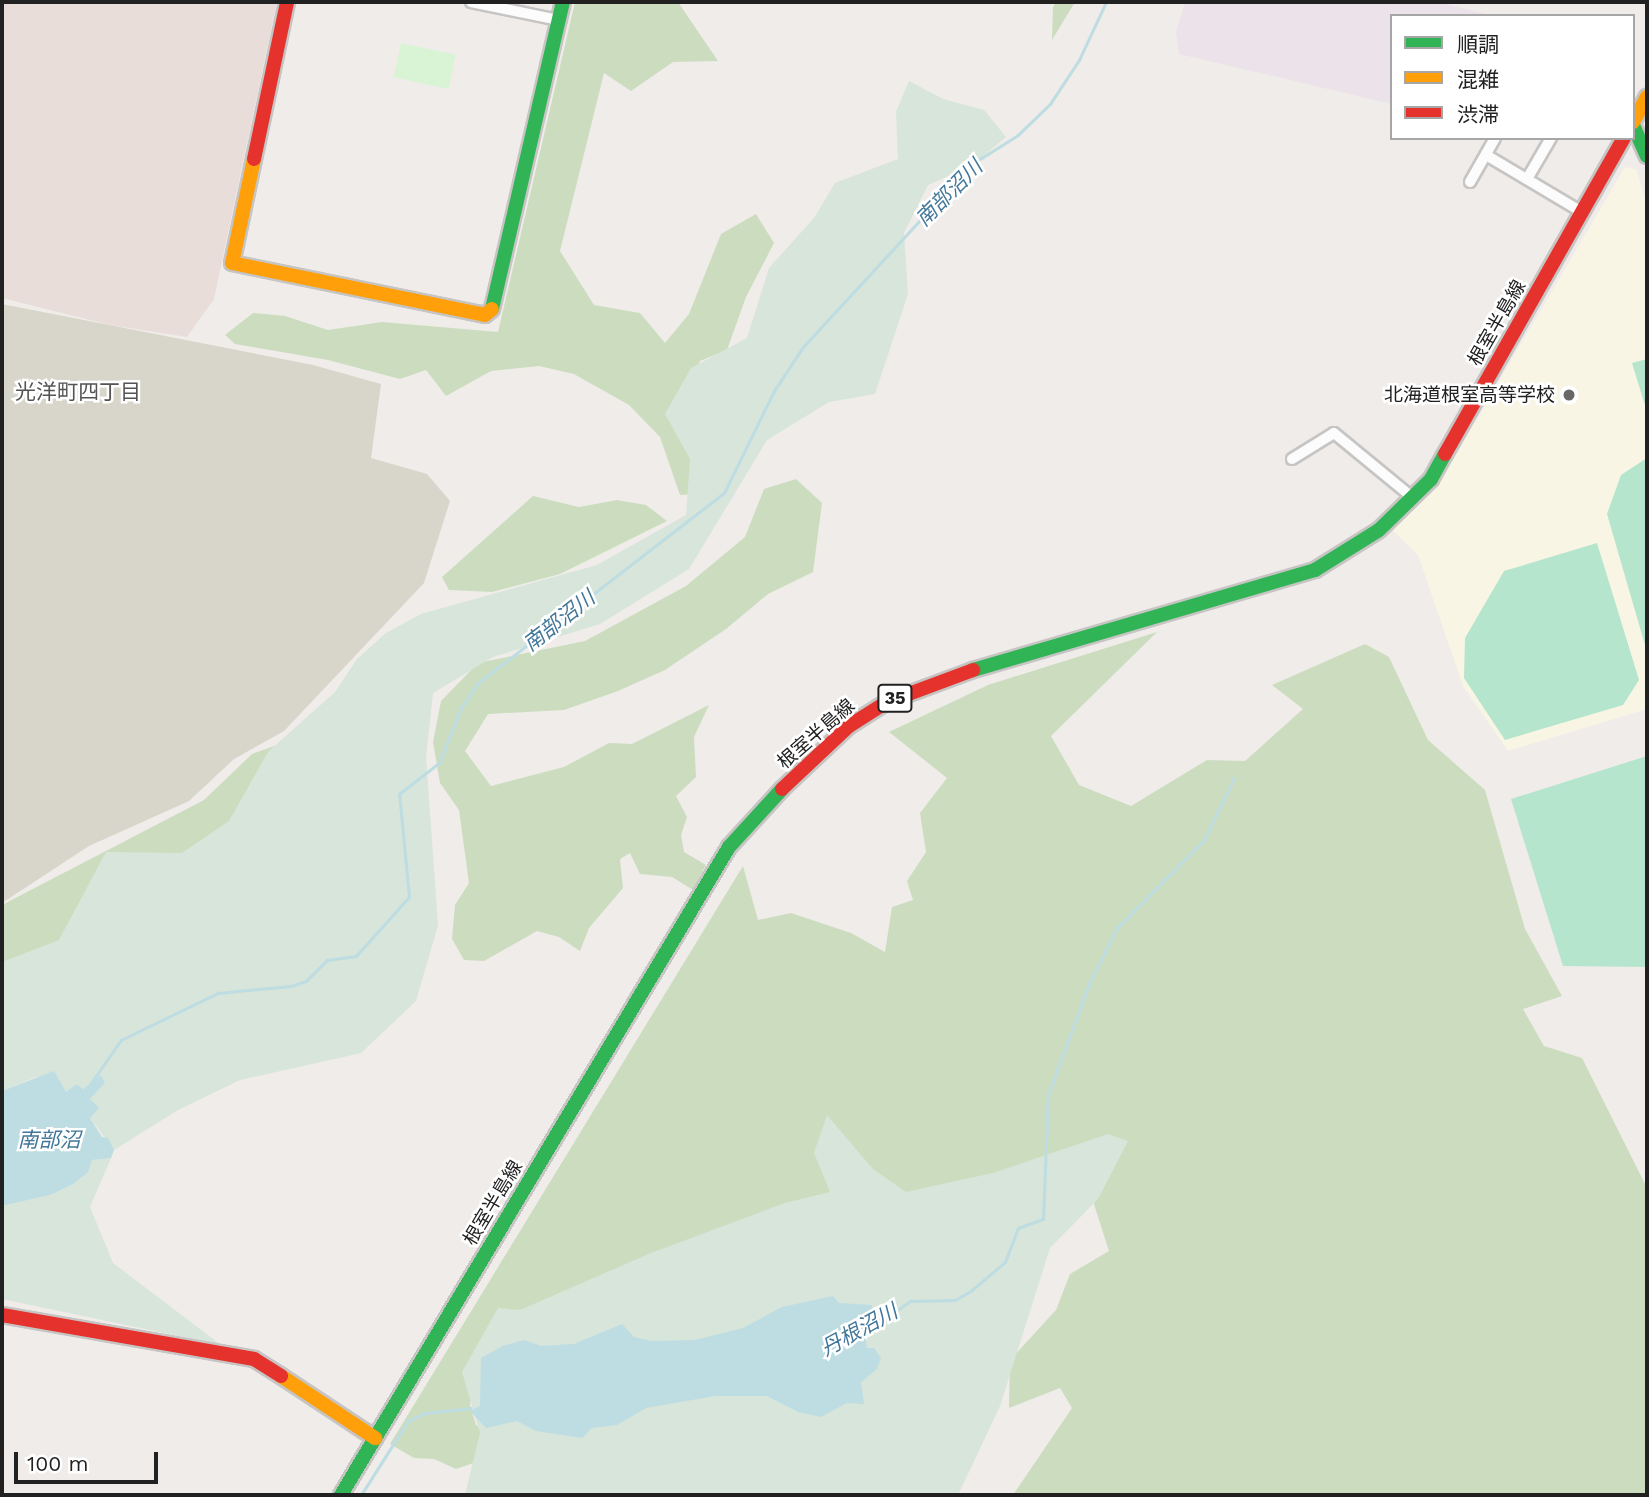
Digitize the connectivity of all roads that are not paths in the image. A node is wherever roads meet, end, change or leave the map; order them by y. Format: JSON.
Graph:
{"nodes":[{"id":1,"x":287,"y":2,"type":"edge"},
{"id":2,"x":471,"y":2,"type":"edge"},
{"id":3,"x":563,"y":2,"type":"edge"},
{"id":4,"x":559,"y":20,"type":"junction"},
{"id":5,"x":1647,"y":97,"type":"edge"},
{"id":6,"x":1635,"y":119,"type":"edge"},
{"id":7,"x":1635,"y":128,"type":"edge"},
{"id":8,"x":1494,"y":140,"type":"edge"},
{"id":9,"x":1549,"y":140,"type":"edge"},
{"id":10,"x":1623,"y":140,"type":"edge"},
{"id":11,"x":1486,"y":155,"type":"junction"},
{"id":12,"x":1647,"y":156,"type":"edge"},
{"id":13,"x":1527,"y":179,"type":"junction"},
{"id":14,"x":1470,"y":182,"type":"dead end"},
{"id":15,"x":1582,"y":212,"type":"junction"},
{"id":16,"x":1292,"y":459,"type":"dead end"},
{"id":17,"x":1413,"y":498,"type":"junction"},
{"id":18,"x":2,"y":1315,"type":"edge"},
{"id":19,"x":375,"y":1438,"type":"junction"},
{"id":20,"x":341,"y":1495,"type":"edge"}],
"edges":[{"from":1,"to":4,"type":"main road"},
{"from":2,"to":4,"type":"street"},
{"from":3,"to":4,"type":"main road"},
{"from":5,"to":6,"type":"main road"},
{"from":7,"to":12,"type":"main road"},
{"from":8,"to":11,"type":"street"},
{"from":9,"to":13,"type":"street"},
{"from":10,"to":15,"type":"main road","name":"根室半島線","number":"35"},
{"from":11,"to":13,"type":"street"},
{"from":11,"to":14,"type":"street"},
{"from":13,"to":15,"type":"street"},
{"from":15,"to":17,"type":"main road","name":"根室半島線","number":"35"},
{"from":16,"to":17,"type":"street"},
{"from":17,"to":19,"type":"main road","name":"根室半島線","number":"35"},
{"from":18,"to":19,"type":"main road"},
{"from":19,"to":20,"type":"main road","name":"根室半島線","number":"35"}]}
